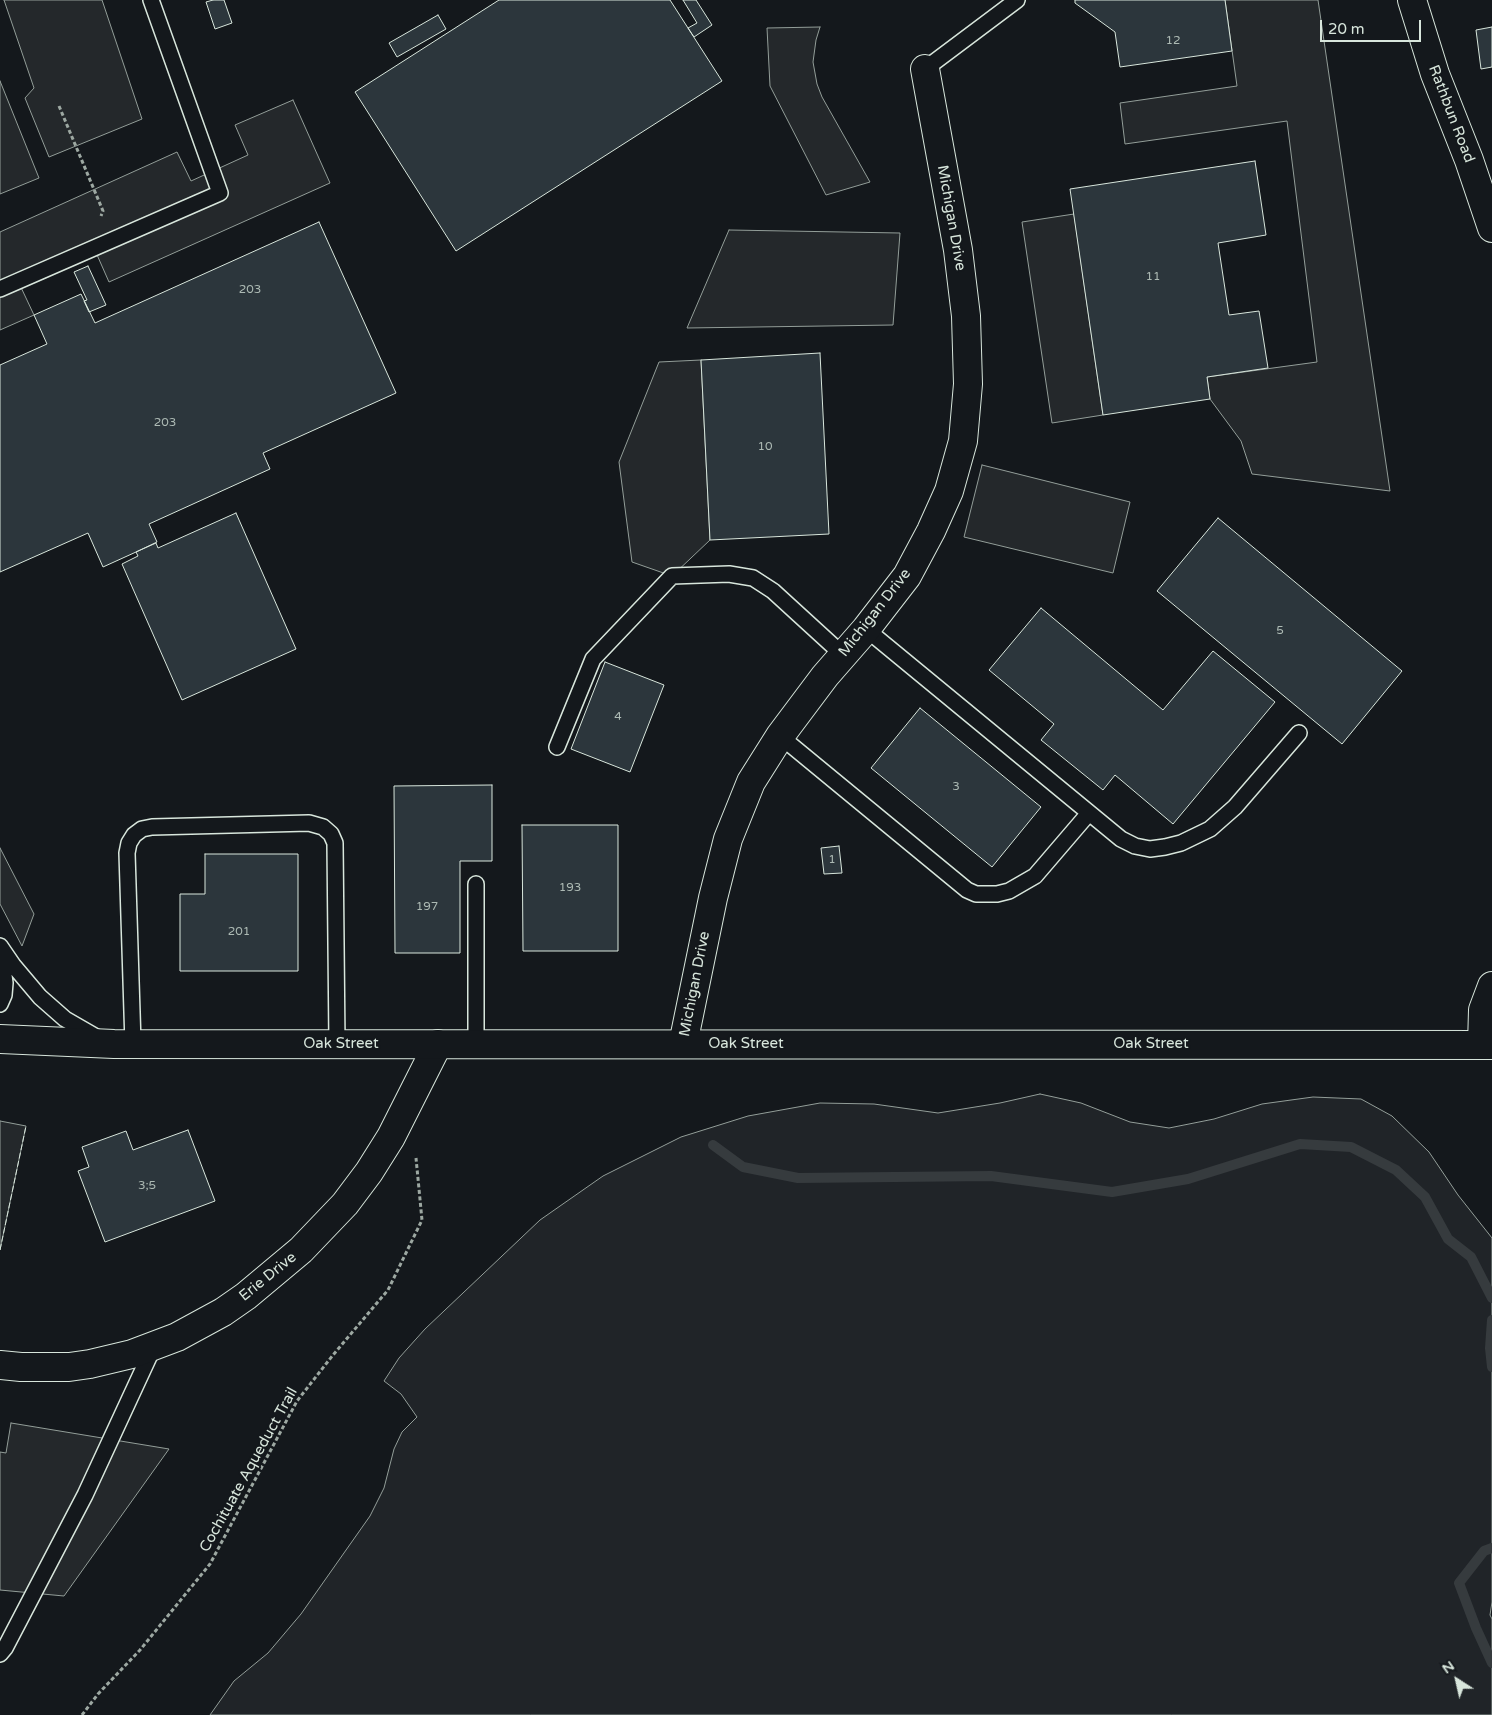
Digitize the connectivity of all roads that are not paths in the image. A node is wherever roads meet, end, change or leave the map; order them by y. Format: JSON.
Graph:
{"nodes":[{"id":1,"x":151,"y":0,"type":"edge"},
{"id":2,"x":1018,"y":0,"type":"edge"},
{"id":3,"x":1412,"y":0,"type":"edge"},
{"id":4,"x":925,"y":69,"type":"joint"},
{"id":5,"x":1492,"y":228,"type":"edge"},
{"id":6,"x":0,"y":289,"type":"edge"},
{"id":7,"x":866,"y":629,"type":"junction"},
{"id":8,"x":843,"y":655,"type":"junction"},
{"id":9,"x":1299,"y":732,"type":"dead end"},
{"id":10,"x":780,"y":736,"type":"junction"},
{"id":11,"x":557,"y":747,"type":"dead end"},
{"id":12,"x":1089,"y":813,"type":"junction"},
{"id":13,"x":476,"y":884,"type":"dead end"},
{"id":14,"x":0,"y":947,"type":"edge"},
{"id":15,"x":1492,"y":986,"type":"edge"},
{"id":16,"x":0,"y":1004,"type":"edge"},
{"id":17,"x":0,"y":1039,"type":"edge"},
{"id":18,"x":123,"y":1044,"type":"junction"},
{"id":19,"x":337,"y":1044,"type":"junction"},
{"id":20,"x":438,"y":1044,"type":"junction"},
{"id":21,"x":476,"y":1044,"type":"junction"},
{"id":22,"x":683,"y":1044,"type":"junction"},
{"id":23,"x":1487,"y":1045,"type":"edge"},
{"id":24,"x":154,"y":1346,"type":"junction"},
{"id":25,"x":0,"y":1365,"type":"edge"},
{"id":26,"x":0,"y":1654,"type":"edge"}],
"edges":[{"from":1,"to":6,"type":"lane"},
{"from":2,"to":4,"type":"lane"},
{"from":3,"to":5,"type":"street","name":"Rathbun Road"},
{"from":4,"to":7,"type":"street","name":"Michigan Drive"},
{"from":7,"to":8,"type":"street","name":"Michigan Drive"},
{"from":7,"to":12,"type":"lane"},
{"from":8,"to":10,"type":"street","name":"Michigan Drive"},
{"from":8,"to":11,"type":"lane"},
{"from":9,"to":12,"type":"lane"},
{"from":10,"to":12,"type":"lane"},
{"from":10,"to":22,"type":"street","name":"Michigan Drive"},
{"from":13,"to":21,"type":"lane"},
{"from":14,"to":16,"type":"lane"},
{"from":14,"to":18,"type":"lane"},
{"from":15,"to":23,"type":"street"},
{"from":17,"to":18,"type":"street","name":"Oak Street"},
{"from":18,"to":19,"type":"street","name":"Oak Street"},
{"from":18,"to":19,"type":"lane"},
{"from":19,"to":20,"type":"street","name":"Oak Street"},
{"from":20,"to":21,"type":"street","name":"Oak Street"},
{"from":20,"to":24,"type":"street","name":"Erie Drive"},
{"from":21,"to":22,"type":"street","name":"Oak Street"},
{"from":22,"to":23,"type":"street","name":"Oak Street"},
{"from":24,"to":25,"type":"street","name":"Erie Drive"},
{"from":24,"to":26,"type":"lane"}]}
